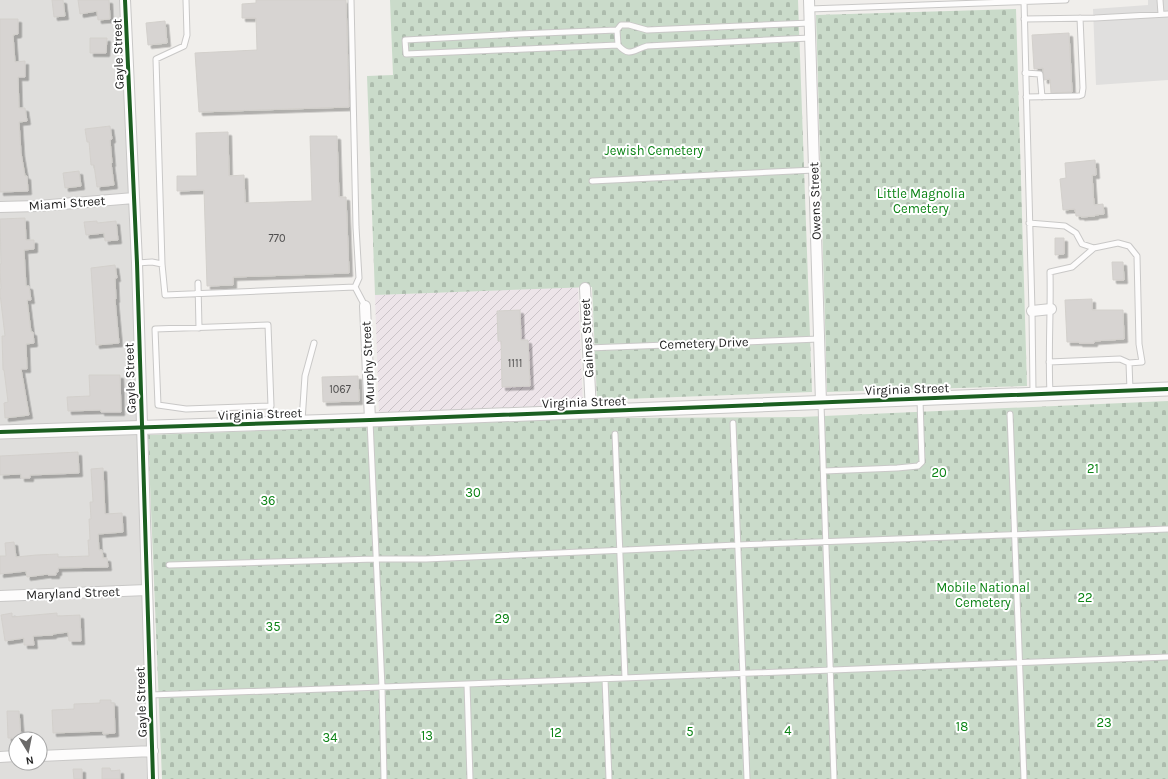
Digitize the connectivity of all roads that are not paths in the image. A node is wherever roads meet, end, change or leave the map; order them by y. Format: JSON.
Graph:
{"nodes":[{"id":1,"x":126,"y":0,"type":"edge"},
{"id":2,"x":186,"y":0,"type":"edge"},
{"id":3,"x":351,"y":0,"type":"edge"},
{"id":4,"x":1042,"y":0,"type":"edge"},
{"id":5,"x":1066,"y":0,"type":"edge"},
{"id":6,"x":1160,"y":0,"type":"edge"},
{"id":7,"x":1024,"y":1,"type":"junction"},
{"id":8,"x":809,"y":4,"type":"edge"},
{"id":9,"x":1161,"y":14,"type":"junction"},
{"id":10,"x":1168,"y":14,"type":"edge"},
{"id":11,"x":1080,"y":18,"type":"junction"},
{"id":12,"x":1024,"y":19,"type":"junction"},
{"id":13,"x":810,"y":23,"type":"junction"},
{"id":14,"x":617,"y":30,"type":"junction"},
{"id":15,"x":810,"y":38,"type":"junction"},
{"id":16,"x":618,"y":46,"type":"junction"},
{"id":17,"x":1025,"y":73,"type":"junction"},
{"id":18,"x":1026,"y":97,"type":"junction"},
{"id":19,"x":1042,"y":97,"type":"junction"},
{"id":20,"x":814,"y":170,"type":"junction"},
{"id":21,"x":592,"y":181,"type":"dead end"},
{"id":22,"x":134,"y":198,"type":"junction"},
{"id":23,"x":0,"y":207,"type":"edge"},
{"id":24,"x":1029,"y":223,"type":"junction"},
{"id":25,"x":1094,"y":248,"type":"junction"},
{"id":26,"x":137,"y":264,"type":"junction"},
{"id":27,"x":162,"y":264,"type":"junction"},
{"id":28,"x":198,"y":283,"type":"dead end"},
{"id":29,"x":355,"y":287,"type":"junction"},
{"id":30,"x":585,"y":288,"type":"dead end"},
{"id":31,"x":198,"y":294,"type":"junction"},
{"id":32,"x":365,"y":306,"type":"joint"},
{"id":33,"x":1051,"y":309,"type":"junction"},
{"id":34,"x":1032,"y":311,"type":"junction"},
{"id":35,"x":199,"y":328,"type":"junction"},
{"id":36,"x":820,"y":339,"type":"junction"},
{"id":37,"x":314,"y":343,"type":"dead end"},
{"id":38,"x":588,"y":348,"type":"junction"},
{"id":39,"x":1049,"y":362,"type":"junction"},
{"id":40,"x":1129,"y":363,"type":"junction"},
{"id":41,"x":1168,"y":389,"type":"edge"},
{"id":42,"x":1130,"y":391,"type":"junction"},
{"id":43,"x":1033,"y":394,"type":"junction"},
{"id":44,"x":1050,"y":394,"type":"junction"},
{"id":45,"x":920,"y":399,"type":"junction"},
{"id":46,"x":821,"y":403,"type":"junction"},
{"id":47,"x":591,"y":412,"type":"junction"},
{"id":48,"x":1010,"y":414,"type":"dead end"},
{"id":49,"x":370,"y":420,"type":"junction"},
{"id":50,"x":302,"y":422,"type":"junction"},
{"id":51,"x":732,"y":423,"type":"dead end"},
{"id":52,"x":142,"y":428,"type":"junction"},
{"id":53,"x":0,"y":432,"type":"edge"},
{"id":54,"x":615,"y":434,"type":"dead end"},
{"id":55,"x":824,"y":471,"type":"junction"},
{"id":56,"x":1168,"y":529,"type":"edge"},
{"id":57,"x":1014,"y":535,"type":"junction"},
{"id":58,"x":826,"y":541,"type":"junction"},
{"id":59,"x":737,"y":545,"type":"junction"},
{"id":60,"x":619,"y":550,"type":"junction"},
{"id":61,"x":376,"y":559,"type":"junction"},
{"id":62,"x":169,"y":565,"type":"dead end"},
{"id":63,"x":146,"y":590,"type":"junction"},
{"id":64,"x":0,"y":596,"type":"edge"},
{"id":65,"x":1168,"y":657,"type":"edge"},
{"id":66,"x":1019,"y":662,"type":"junction"},
{"id":67,"x":830,"y":670,"type":"junction"},
{"id":68,"x":743,"y":673,"type":"junction"},
{"id":69,"x":625,"y":678,"type":"junction"},
{"id":70,"x":605,"y":679,"type":"junction"},
{"id":71,"x":467,"y":684,"type":"junction"},
{"id":72,"x":382,"y":687,"type":"junction"},
{"id":73,"x":150,"y":695,"type":"junction"},
{"id":74,"x":152,"y":751,"type":"junction"},
{"id":75,"x":48,"y":756,"type":"edge"},
{"id":76,"x":153,"y":779,"type":"edge"},
{"id":77,"x":384,"y":779,"type":"edge"},
{"id":78,"x":470,"y":779,"type":"edge"},
{"id":79,"x":609,"y":779,"type":"edge"},
{"id":80,"x":747,"y":779,"type":"edge"},
{"id":81,"x":834,"y":779,"type":"edge"},
{"id":82,"x":1024,"y":779,"type":"edge"}],
"edges":[{"from":1,"to":22,"type":"street","name":"Gayle Street"},
{"from":2,"to":27,"type":"lane"},
{"from":3,"to":29,"type":"lane"},
{"from":4,"to":5,"type":"lane"},
{"from":4,"to":7,"type":"lane"},
{"from":6,"to":9,"type":"lane"},
{"from":7,"to":8,"type":"lane"},
{"from":7,"to":12,"type":"lane"},
{"from":8,"to":13,"type":"street","name":"Owens Street"},
{"from":9,"to":10,"type":"lane"},
{"from":9,"to":11,"type":"lane"},
{"from":11,"to":12,"type":"lane"},
{"from":11,"to":19,"type":"lane"},
{"from":12,"to":17,"type":"lane"},
{"from":13,"to":14,"type":"lane"},
{"from":13,"to":15,"type":"street","name":"Owens Street"},
{"from":14,"to":16,"type":"lane"},
{"from":14,"to":16,"type":"lane"},
{"from":15,"to":16,"type":"lane"},
{"from":15,"to":20,"type":"street","name":"Owens Street"},
{"from":17,"to":18,"type":"lane"},
{"from":17,"to":19,"type":"lane"},
{"from":18,"to":19,"type":"lane"},
{"from":18,"to":24,"type":"lane"},
{"from":20,"to":21,"type":"lane"},
{"from":20,"to":36,"type":"street","name":"Owens Street"},
{"from":22,"to":23,"type":"street","name":"Miami Street"},
{"from":22,"to":26,"type":"street","name":"Gayle Street"},
{"from":24,"to":25,"type":"lane"},
{"from":24,"to":34,"type":"lane"},
{"from":25,"to":33,"type":"lane"},
{"from":25,"to":40,"type":"lane"},
{"from":26,"to":27,"type":"lane"},
{"from":26,"to":52,"type":"street","name":"Gayle Street"},
{"from":27,"to":31,"type":"lane"},
{"from":28,"to":31,"type":"lane"},
{"from":29,"to":31,"type":"lane"},
{"from":29,"to":32,"type":"lane"},
{"from":30,"to":38,"type":"street","name":"Gaines Street"},
{"from":31,"to":35,"type":"lane"},
{"from":32,"to":49,"type":"street","name":"Murphy Street"},
{"from":33,"to":34,"type":"street"},
{"from":33,"to":39,"type":"lane"},
{"from":34,"to":43,"type":"lane"},
{"from":35,"to":35,"type":"lane"},
{"from":36,"to":38,"type":"lane","name":"Cemetery Drive"},
{"from":36,"to":46,"type":"street","name":"Owens Street"},
{"from":37,"to":50,"type":"lane"},
{"from":38,"to":47,"type":"street","name":"Gaines Street"},
{"from":39,"to":40,"type":"lane"},
{"from":39,"to":44,"type":"lane"},
{"from":40,"to":42,"type":"lane"},
{"from":41,"to":42,"type":"street","name":"Virginia Street"},
{"from":42,"to":44,"type":"street","name":"Virginia Street"},
{"from":43,"to":44,"type":"street","name":"Virginia Street"},
{"from":43,"to":45,"type":"street","name":"Virginia Street"},
{"from":45,"to":46,"type":"street","name":"Virginia Street"},
{"from":45,"to":55,"type":"lane"},
{"from":46,"to":47,"type":"street","name":"Virginia Street"},
{"from":46,"to":55,"type":"lane"},
{"from":47,"to":49,"type":"street","name":"Virginia Street"},
{"from":48,"to":57,"type":"lane"},
{"from":49,"to":50,"type":"street","name":"Virginia Street"},
{"from":49,"to":61,"type":"lane"},
{"from":50,"to":52,"type":"street","name":"Virginia Street"},
{"from":51,"to":59,"type":"lane"},
{"from":52,"to":53,"type":"street","name":"Virginia Street"},
{"from":52,"to":63,"type":"street","name":"Gayle Street"},
{"from":54,"to":60,"type":"lane"},
{"from":55,"to":58,"type":"lane"},
{"from":56,"to":57,"type":"lane"},
{"from":57,"to":58,"type":"lane"},
{"from":57,"to":66,"type":"lane"},
{"from":58,"to":59,"type":"lane"},
{"from":58,"to":67,"type":"lane"},
{"from":59,"to":60,"type":"lane"},
{"from":59,"to":68,"type":"lane"},
{"from":60,"to":61,"type":"lane"},
{"from":60,"to":69,"type":"lane"},
{"from":61,"to":62,"type":"lane"},
{"from":61,"to":72,"type":"lane"},
{"from":63,"to":64,"type":"street","name":"Maryland Street"},
{"from":63,"to":73,"type":"street","name":"Gayle Street"},
{"from":65,"to":66,"type":"lane"},
{"from":66,"to":67,"type":"lane"},
{"from":66,"to":82,"type":"lane"},
{"from":67,"to":68,"type":"lane"},
{"from":67,"to":81,"type":"lane"},
{"from":68,"to":69,"type":"lane"},
{"from":68,"to":80,"type":"lane"},
{"from":69,"to":70,"type":"lane"},
{"from":70,"to":71,"type":"lane"},
{"from":70,"to":79,"type":"lane"},
{"from":71,"to":72,"type":"lane"},
{"from":71,"to":78,"type":"lane"},
{"from":72,"to":73,"type":"lane"},
{"from":72,"to":77,"type":"lane"},
{"from":73,"to":74,"type":"street","name":"Gayle Street"},
{"from":74,"to":75,"type":"street"},
{"from":74,"to":76,"type":"street","name":"Gayle Street"}]}
